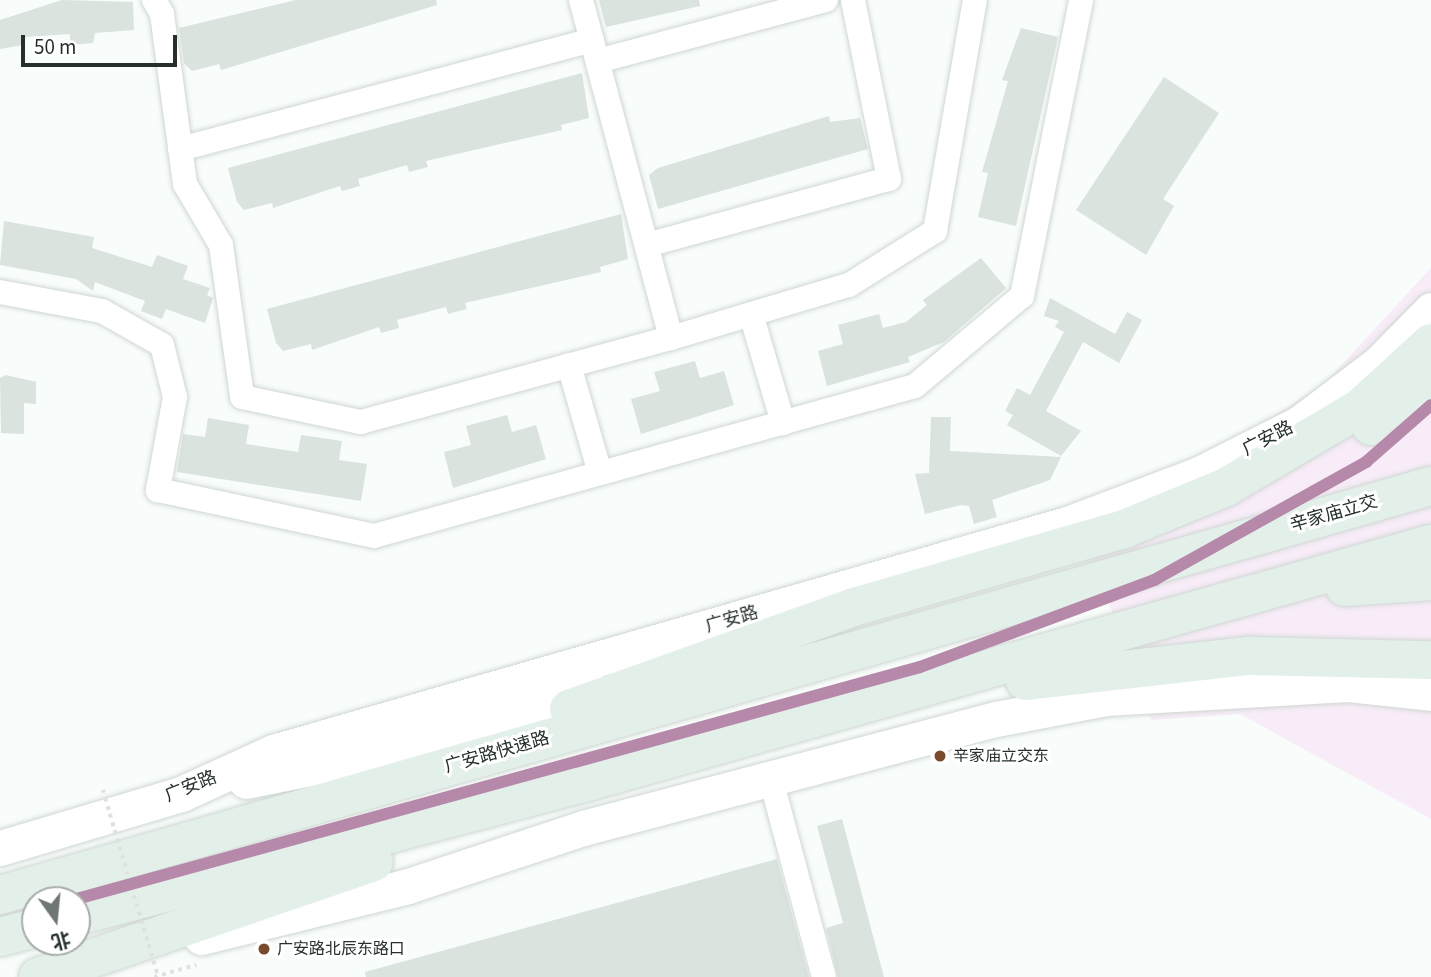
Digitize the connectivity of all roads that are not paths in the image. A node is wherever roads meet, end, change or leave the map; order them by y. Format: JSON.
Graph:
{"nodes":[{"id":1,"x":154,"y":0,"type":"edge"},
{"id":2,"x":582,"y":0,"type":"edge"},
{"id":3,"x":826,"y":0,"type":"edge"},
{"id":4,"x":853,"y":0,"type":"edge"},
{"id":5,"x":975,"y":0,"type":"edge"},
{"id":6,"x":1081,"y":0,"type":"edge"},
{"id":7,"x":595,"y":50,"type":"junction"},
{"id":8,"x":180,"y":149,"type":"junction"},
{"id":9,"x":647,"y":245,"type":"junction"},
{"id":10,"x":0,"y":292,"type":"edge"},
{"id":11,"x":751,"y":314,"type":"junction"},
{"id":12,"x":1429,"y":323,"type":"edge"},
{"id":13,"x":671,"y":338,"type":"junction"},
{"id":14,"x":569,"y":365,"type":"junction"},
{"id":15,"x":1431,"y":382,"type":"edge"},
{"id":16,"x":783,"y":423,"type":"junction"},
{"id":17,"x":600,"y":473,"type":"junction"},
{"id":18,"x":1431,"y":486,"type":"edge"},
{"id":19,"x":1431,"y":544,"type":"edge"},
{"id":20,"x":1431,"y":581,"type":"edge"},
{"id":21,"x":1087,"y":588,"type":"junction"},
{"id":22,"x":995,"y":612,"type":"joint"},
{"id":23,"x":1191,"y":612,"type":"junction"},
{"id":24,"x":721,"y":651,"type":"junction"},
{"id":25,"x":1431,"y":660,"type":"edge"},
{"id":26,"x":1009,"y":674,"type":"junction"},
{"id":27,"x":1431,"y":693,"type":"edge"},
{"id":28,"x":770,"y":776,"type":"junction"},
{"id":29,"x":592,"y":781,"type":"junction"},
{"id":30,"x":181,"y":794,"type":"junction"},
{"id":31,"x":329,"y":800,"type":"junction"},
{"id":32,"x":0,"y":848,"type":"edge"},
{"id":33,"x":0,"y":895,"type":"edge"},
{"id":34,"x":91,"y":912,"type":"edge"},
{"id":35,"x":21,"y":932,"type":"edge"},
{"id":36,"x":0,"y":937,"type":"edge"},
{"id":37,"x":38,"y":977,"type":"edge"},
{"id":38,"x":824,"y":977,"type":"edge"}],
"edges":[{"from":1,"to":8,"type":"street"},
{"from":2,"to":7,"type":"street"},
{"from":3,"to":7,"type":"street"},
{"from":4,"to":9,"type":"street"},
{"from":5,"to":11,"type":"street"},
{"from":6,"to":16,"type":"street"},
{"from":7,"to":8,"type":"street"},
{"from":7,"to":9,"type":"street"},
{"from":8,"to":14,"type":"street"},
{"from":9,"to":13,"type":"street"},
{"from":10,"to":17,"type":"street"},
{"from":11,"to":13,"type":"street"},
{"from":11,"to":16,"type":"street"},
{"from":12,"to":24,"type":"highway"},
{"from":12,"to":30,"type":"main road","name":"广安路"},
{"from":13,"to":14,"type":"street"},
{"from":14,"to":17,"type":"street"},
{"from":15,"to":21,"type":"highway"},
{"from":16,"to":17,"type":"street"},
{"from":18,"to":21,"type":"highway","name":"辛家庙立交"},
{"from":19,"to":23,"type":"highway"},
{"from":20,"to":23,"type":"highway"},
{"from":21,"to":22,"type":"highway","name":"辛家庙立交"},
{"from":22,"to":31,"type":"highway","name":"广安路快速路"},
{"from":23,"to":26,"type":"highway"},
{"from":24,"to":30,"type":"main road"},
{"from":24,"to":31,"type":"highway"},
{"from":25,"to":26,"type":"highway"},
{"from":26,"to":29,"type":"highway"},
{"from":27,"to":28,"type":"main road"},
{"from":28,"to":37,"type":"main road"},
{"from":28,"to":38,"type":"street"},
{"from":29,"to":34,"type":"highway"},
{"from":29,"to":37,"type":"highway"},
{"from":30,"to":32,"type":"main road","name":"广安路"},
{"from":31,"to":33,"type":"highway","name":"广安路快速路"},
{"from":35,"to":36,"type":"highway"}]}
